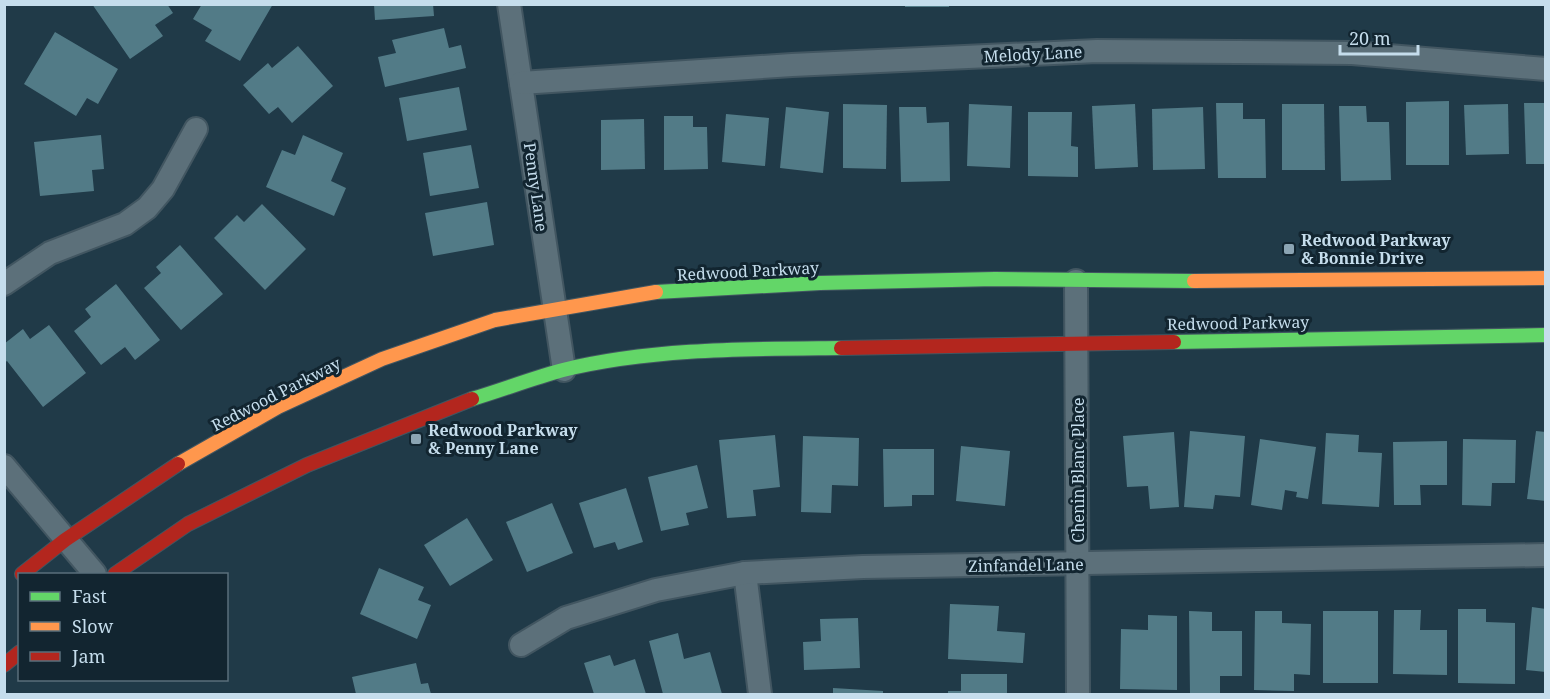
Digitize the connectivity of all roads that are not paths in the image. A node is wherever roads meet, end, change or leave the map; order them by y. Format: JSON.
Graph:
{"nodes":[{"id":1,"x":509,"y":4,"type":"edge"},
{"id":2,"x":1545,"y":69,"type":"edge"},
{"id":3,"x":520,"y":83,"type":"junction"},
{"id":4,"x":196,"y":129,"type":"dead end"},
{"id":5,"x":1545,"y":278,"type":"edge"},
{"id":6,"x":1076,"y":281,"type":"junction"},
{"id":7,"x":4,"y":284,"type":"edge"},
{"id":8,"x":554,"y":310,"type":"junction"},
{"id":9,"x":1545,"y":335,"type":"edge"},
{"id":10,"x":1078,"y":342,"type":"junction"},
{"id":11,"x":564,"y":370,"type":"junction"},
{"id":12,"x":4,"y":466,"type":"edge"},
{"id":13,"x":65,"y":540,"type":"junction"},
{"id":14,"x":1545,"y":555,"type":"edge"},
{"id":15,"x":1079,"y":565,"type":"junction"},
{"id":16,"x":24,"y":573,"type":"edge"},
{"id":17,"x":94,"y":573,"type":"edge"},
{"id":18,"x":116,"y":573,"type":"edge"},
{"id":19,"x":745,"y":573,"type":"junction"},
{"id":20,"x":521,"y":645,"type":"dead end"},
{"id":21,"x":18,"y":654,"type":"edge"},
{"id":22,"x":4,"y":665,"type":"edge"},
{"id":23,"x":759,"y":694,"type":"edge"},
{"id":24,"x":1078,"y":694,"type":"edge"}],
"edges":[{"from":1,"to":3,"type":"street","name":"Penny Lane"},
{"from":2,"to":3,"type":"street","name":"Melody Lane"},
{"from":3,"to":8,"type":"street","name":"Penny Lane"},
{"from":4,"to":7,"type":"street"},
{"from":5,"to":6,"type":"main road","name":"Redwood Parkway"},
{"from":6,"to":8,"type":"main road","name":"Redwood Parkway"},
{"from":6,"to":10,"type":"street","name":"Chenin Blanc Place"},
{"from":8,"to":11,"type":"street","name":"Penny Lane"},
{"from":8,"to":13,"type":"main road","name":"Redwood Parkway"},
{"from":9,"to":10,"type":"main road","name":"Redwood Parkway"},
{"from":10,"to":11,"type":"main road","name":"Redwood Parkway"},
{"from":10,"to":15,"type":"street","name":"Chenin Blanc Place"},
{"from":11,"to":18,"type":"main road","name":"Redwood Parkway"},
{"from":12,"to":13,"type":"street"},
{"from":13,"to":16,"type":"main road","name":"Redwood Parkway"},
{"from":13,"to":17,"type":"street"},
{"from":14,"to":15,"type":"street","name":"Zinfandel Lane"},
{"from":15,"to":19,"type":"street","name":"Zinfandel Lane"},
{"from":15,"to":24,"type":"street","name":"Chenin Blanc Place"},
{"from":19,"to":20,"type":"street","name":"Zinfandel Lane"},
{"from":19,"to":23,"type":"street"},
{"from":21,"to":22,"type":"main road"}]}
